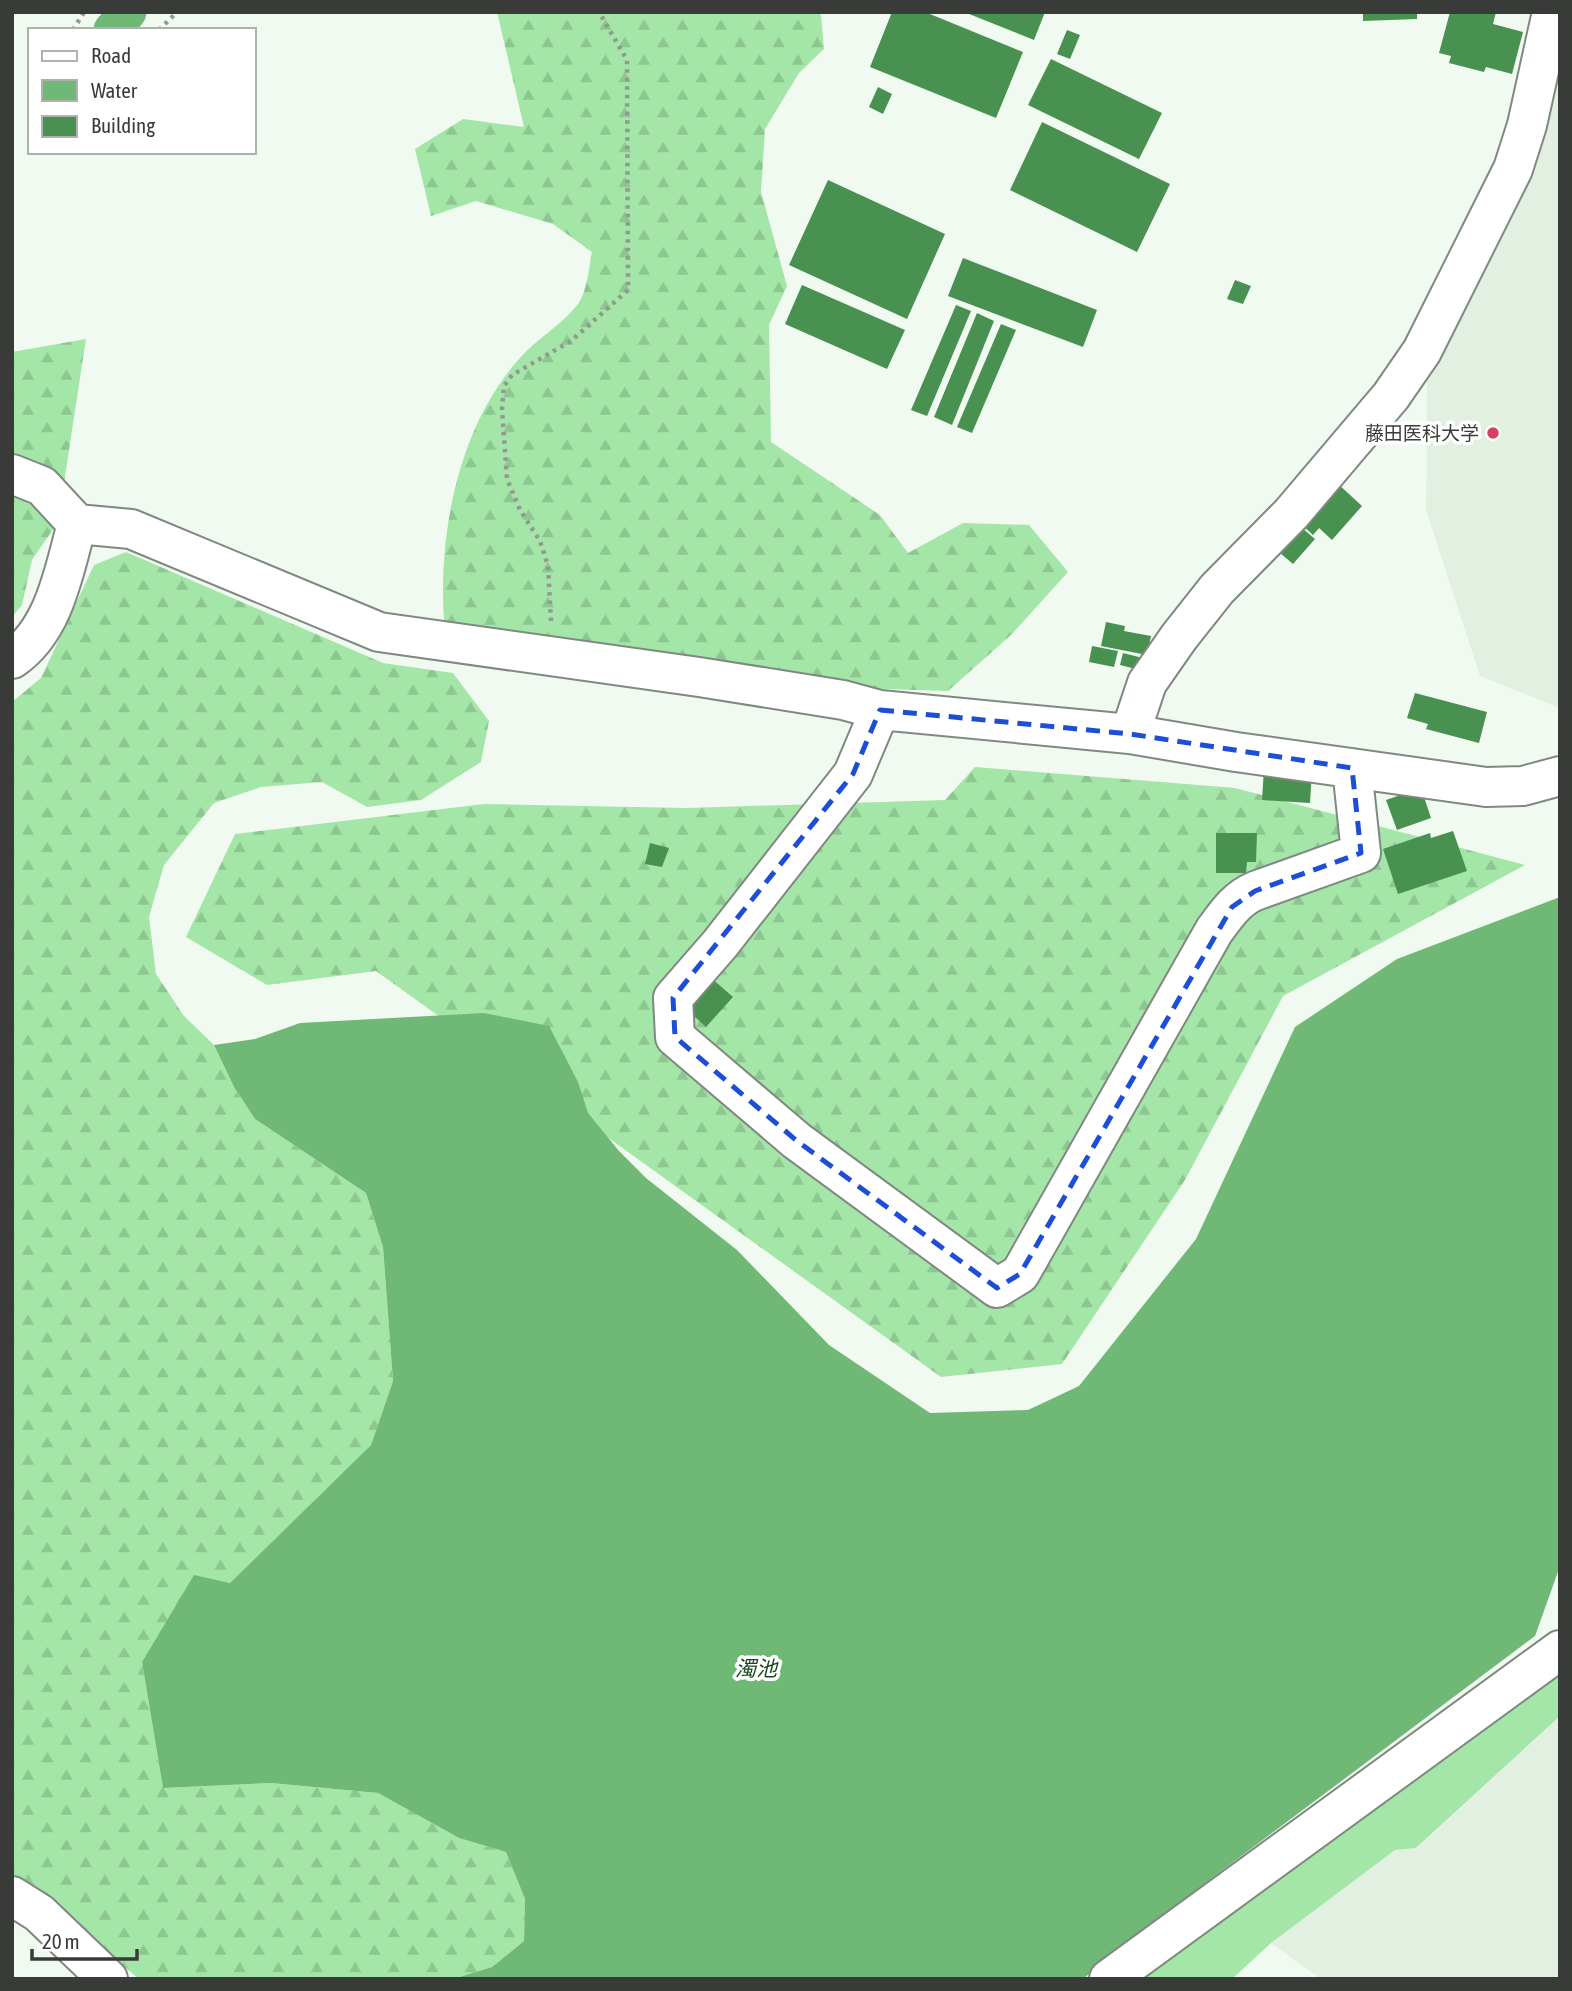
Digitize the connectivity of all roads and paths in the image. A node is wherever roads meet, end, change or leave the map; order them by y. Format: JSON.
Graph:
{"nodes":[{"id":1,"x":84,"y":12,"type":"edge"},
{"id":2,"x":177,"y":12,"type":"edge"},
{"id":3,"x":599,"y":12,"type":"edge"},
{"id":4,"x":1552,"y":12,"type":"edge"},
{"id":5,"x":75,"y":28,"type":"edge"},
{"id":6,"x":161,"y":28,"type":"edge"},
{"id":7,"x":12,"y":474,"type":"edge"},
{"id":8,"x":78,"y":523,"type":"junction"},
{"id":9,"x":553,"y":657,"type":"junction"},
{"id":10,"x":12,"y":659,"type":"edge"},
{"id":11,"x":880,"y":710,"type":"junction"},
{"id":12,"x":1130,"y":734,"type":"junction"},
{"id":13,"x":1352,"y":768,"type":"junction"},
{"id":14,"x":1560,"y":776,"type":"edge"},
{"id":15,"x":1560,"y":1650,"type":"edge"},
{"id":16,"x":12,"y":1896,"type":"edge"},
{"id":17,"x":108,"y":1979,"type":"edge"},
{"id":18,"x":1109,"y":1979,"type":"edge"}],
"edges":[{"from":1,"to":5,"type":"path"},
{"from":2,"to":6,"type":"path"},
{"from":3,"to":9,"type":"path"},
{"from":4,"to":12,"type":"street"},
{"from":7,"to":8,"type":"street"},
{"from":8,"to":9,"type":"street"},
{"from":8,"to":10,"type":"street"},
{"from":9,"to":11,"type":"street"},
{"from":11,"to":12,"type":"street"},
{"from":11,"to":13,"type":"street"},
{"from":12,"to":13,"type":"street"},
{"from":13,"to":14,"type":"street"},
{"from":15,"to":18,"type":"street"},
{"from":16,"to":17,"type":"street"}]}
